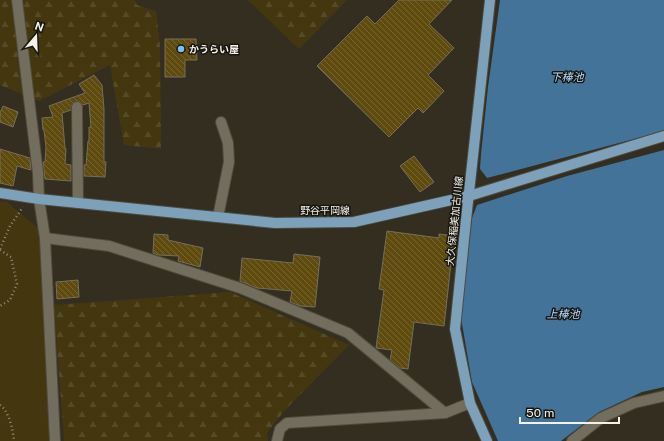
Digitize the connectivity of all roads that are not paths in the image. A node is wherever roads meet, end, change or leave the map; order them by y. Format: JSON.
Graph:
{"nodes":[{"id":1,"x":17,"y":0,"type":"edge"},
{"id":2,"x":490,"y":0,"type":"edge"},
{"id":3,"x":77,"y":107,"type":"dead end"},
{"id":4,"x":221,"y":122,"type":"dead end"},
{"id":5,"x":664,"y":136,"type":"edge"},
{"id":6,"x":0,"y":193,"type":"edge"},
{"id":7,"x":468,"y":196,"type":"junction"},
{"id":8,"x":39,"y":199,"type":"junction"},
{"id":9,"x":78,"y":203,"type":"junction"},
{"id":10,"x":218,"y":217,"type":"junction"},
{"id":11,"x":45,"y":238,"type":"junction"},
{"id":12,"x":664,"y":396,"type":"edge"},
{"id":13,"x":470,"y":403,"type":"junction"},
{"id":14,"x":445,"y":413,"type":"junction"},
{"id":15,"x":56,"y":441,"type":"edge"},
{"id":16,"x":277,"y":441,"type":"edge"},
{"id":17,"x":487,"y":441,"type":"edge"},
{"id":18,"x":572,"y":441,"type":"edge"}],
"edges":[{"from":1,"to":8,"type":"street"},
{"from":2,"to":7,"type":"main road","name":"大久保稲美加古川線"},
{"from":3,"to":9,"type":"street"},
{"from":4,"to":10,"type":"street"},
{"from":5,"to":7,"type":"main road","name":"野谷平岡線"},
{"from":6,"to":8,"type":"main road","name":"野谷平岡線"},
{"from":7,"to":10,"type":"main road","name":"野谷平岡線"},
{"from":7,"to":13,"type":"main road","name":"大久保稲美加古川線"},
{"from":8,"to":9,"type":"main road","name":"野谷平岡線"},
{"from":8,"to":11,"type":"street"},
{"from":9,"to":10,"type":"main road","name":"野谷平岡線"},
{"from":11,"to":14,"type":"street"},
{"from":11,"to":15,"type":"street"},
{"from":12,"to":18,"type":"street"},
{"from":13,"to":14,"type":"street"},
{"from":13,"to":17,"type":"main road","name":"大久保稲美加古川線"},
{"from":14,"to":16,"type":"street"}]}
